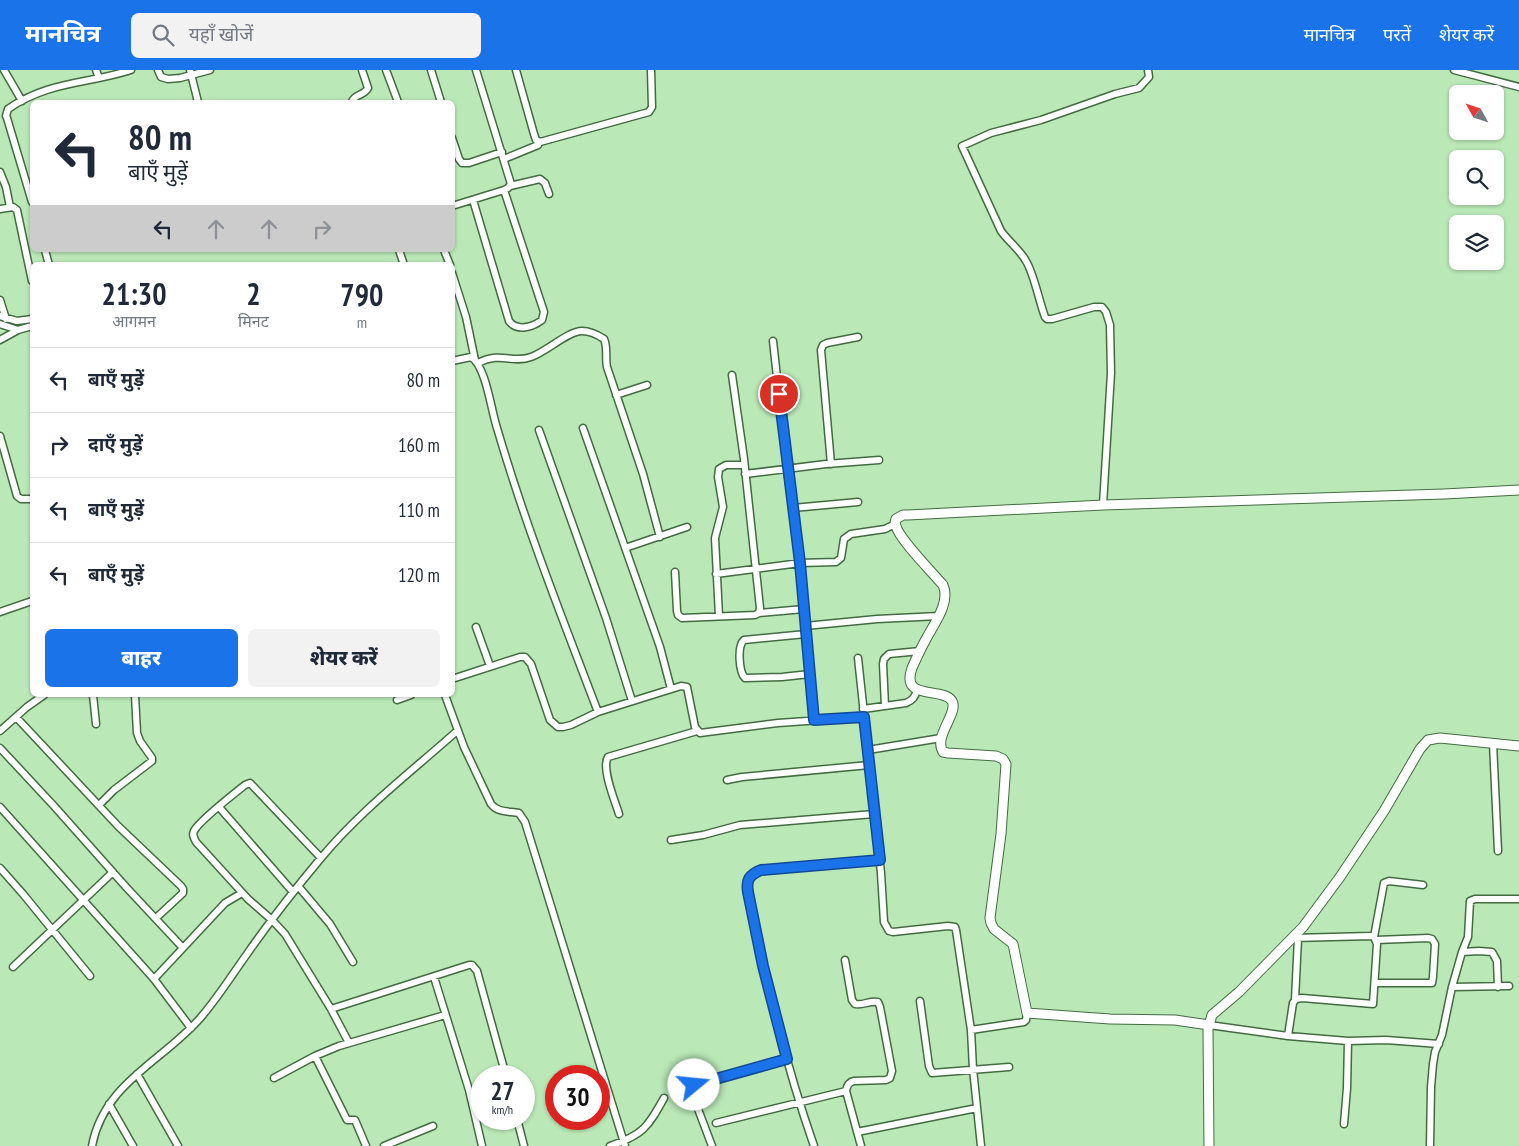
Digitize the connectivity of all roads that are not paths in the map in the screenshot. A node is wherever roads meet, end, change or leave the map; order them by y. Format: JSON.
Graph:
{"nodes":[{"id":1,"x":4,"y":70,"type":"edge"},
{"id":2,"x":96,"y":70,"type":"edge"},
{"id":3,"x":131,"y":70,"type":"edge"},
{"id":4,"x":158,"y":70,"type":"edge"},
{"id":5,"x":210,"y":70,"type":"edge"},
{"id":6,"x":362,"y":70,"type":"edge"},
{"id":7,"x":386,"y":70,"type":"edge"},
{"id":8,"x":431,"y":70,"type":"edge"},
{"id":9,"x":476,"y":70,"type":"edge"},
{"id":10,"x":516,"y":70,"type":"edge"},
{"id":11,"x":650,"y":70,"type":"edge"},
{"id":12,"x":1148,"y":70,"type":"edge"},
{"id":13,"x":1454,"y":70,"type":"edge"},
{"id":14,"x":190,"y":73,"type":"edge"},
{"id":15,"x":99,"y":78,"type":"junction"},
{"id":16,"x":1519,"y":87,"type":"edge"},
{"id":17,"x":197,"y":100,"type":"edge"},
{"id":18,"x":353,"y":100,"type":"edge"},
{"id":19,"x":397,"y":100,"type":"edge"},
{"id":20,"x":440,"y":100,"type":"edge"},
{"id":21,"x":22,"y":101,"type":"junction"},
{"id":22,"x":3,"y":117,"type":"edge"},
{"id":23,"x":538,"y":145,"type":"dead end"},
{"id":24,"x":455,"y":147,"type":"edge"},
{"id":25,"x":503,"y":156,"type":"junction"},
{"id":26,"x":0,"y":172,"type":"edge"},
{"id":27,"x":507,"y":188,"type":"junction"},
{"id":28,"x":549,"y":194,"type":"dead end"},
{"id":29,"x":30,"y":196,"type":"edge"},
{"id":30,"x":473,"y":200,"type":"junction"},
{"id":31,"x":455,"y":205,"type":"edge"},
{"id":32,"x":10,"y":207,"type":"junction"},
{"id":33,"x":0,"y":210,"type":"edge"},
{"id":34,"x":30,"y":272,"type":"edge"},
{"id":35,"x":455,"y":282,"type":"edge"},
{"id":36,"x":0,"y":300,"type":"edge"},
{"id":37,"x":3,"y":318,"type":"edge"},
{"id":38,"x":30,"y":319,"type":"edge"},
{"id":39,"x":0,"y":324,"type":"edge"},
{"id":40,"x":30,"y":327,"type":"edge"},
{"id":41,"x":18,"y":330,"type":"junction"},
{"id":42,"x":858,"y":338,"type":"dead end"},
{"id":43,"x":0,"y":340,"type":"edge"},
{"id":44,"x":773,"y":341,"type":"dead end"},
{"id":45,"x":455,"y":360,"type":"edge"},
{"id":46,"x":477,"y":362,"type":"junction"},
{"id":47,"x":732,"y":375,"type":"dead end"},
{"id":48,"x":647,"y":386,"type":"dead end"},
{"id":49,"x":616,"y":394,"type":"junction"},
{"id":50,"x":582,"y":428,"type":"dead end"},
{"id":51,"x":539,"y":430,"type":"dead end"},
{"id":52,"x":0,"y":436,"type":"edge"},
{"id":53,"x":880,"y":460,"type":"dead end"},
{"id":54,"x":831,"y":464,"type":"junction"},
{"id":55,"x":744,"y":465,"type":"junction"},
{"id":56,"x":787,"y":468,"type":"junction"},
{"id":57,"x":745,"y":474,"type":"junction"},
{"id":58,"x":1519,"y":490,"type":"edge"},
{"id":59,"x":30,"y":499,"type":"edge"},
{"id":60,"x":858,"y":502,"type":"dead end"},
{"id":61,"x":1103,"y":505,"type":"junction"},
{"id":62,"x":793,"y":508,"type":"junction"},
{"id":63,"x":895,"y":524,"type":"junction"},
{"id":64,"x":687,"y":527,"type":"dead end"},
{"id":65,"x":660,"y":536,"type":"junction"},
{"id":66,"x":625,"y":548,"type":"junction"},
{"id":67,"x":800,"y":563,"type":"junction"},
{"id":68,"x":756,"y":569,"type":"junction"},
{"id":69,"x":675,"y":572,"type":"dead end"},
{"id":70,"x":716,"y":574,"type":"junction"},
{"id":71,"x":30,"y":602,"type":"edge"},
{"id":72,"x":804,"y":609,"type":"junction"},
{"id":73,"x":0,"y":612,"type":"edge"},
{"id":74,"x":759,"y":613,"type":"junction"},
{"id":75,"x":719,"y":616,"type":"junction"},
{"id":76,"x":939,"y":616,"type":"junction"},
{"id":77,"x":805,"y":626,"type":"junction"},
{"id":78,"x":476,"y":627,"type":"dead end"},
{"id":79,"x":806,"y":634,"type":"junction"},
{"id":80,"x":920,"y":651,"type":"junction"},
{"id":81,"x":858,"y":658,"type":"dead end"},
{"id":82,"x":490,"y":666,"type":"junction"},
{"id":83,"x":810,"y":674,"type":"junction"},
{"id":84,"x":455,"y":678,"type":"edge"},
{"id":85,"x":671,"y":689,"type":"junction"},
{"id":86,"x":916,"y":690,"type":"junction"},
{"id":87,"x":41,"y":697,"type":"edge"},
{"id":88,"x":93,"y":697,"type":"edge"},
{"id":89,"x":135,"y":697,"type":"edge"},
{"id":90,"x":405,"y":697,"type":"edge"},
{"id":91,"x":446,"y":697,"type":"edge"},
{"id":92,"x":397,"y":700,"type":"dead end"},
{"id":93,"x":632,"y":701,"type":"junction"},
{"id":94,"x":885,"y":706,"type":"junction"},
{"id":95,"x":863,"y":709,"type":"junction"},
{"id":96,"x":598,"y":712,"type":"junction"},
{"id":97,"x":16,"y":716,"type":"junction"},
{"id":98,"x":864,"y":717,"type":"junction"},
{"id":99,"x":814,"y":720,"type":"junction"},
{"id":100,"x":96,"y":724,"type":"dead end"},
{"id":101,"x":0,"y":731,"type":"edge"},
{"id":102,"x":457,"y":731,"type":"junction"},
{"id":103,"x":697,"y":731,"type":"junction"},
{"id":104,"x":941,"y":738,"type":"junction"},
{"id":105,"x":1493,"y":743,"type":"junction"},
{"id":106,"x":1519,"y":746,"type":"edge"},
{"id":107,"x":0,"y":748,"type":"edge"},
{"id":108,"x":868,"y":750,"type":"junction"},
{"id":109,"x":869,"y":765,"type":"junction"},
{"id":110,"x":727,"y":780,"type":"dead end"},
{"id":111,"x":99,"y":805,"type":"junction"},
{"id":112,"x":0,"y":807,"type":"edge"},
{"id":113,"x":219,"y":807,"type":"junction"},
{"id":114,"x":619,"y":814,"type":"dead end"},
{"id":115,"x":874,"y":814,"type":"junction"},
{"id":116,"x":671,"y":840,"type":"dead end"},
{"id":117,"x":1498,"y":851,"type":"dead end"},
{"id":118,"x":321,"y":858,"type":"junction"},
{"id":119,"x":880,"y":860,"type":"junction"},
{"id":120,"x":0,"y":868,"type":"edge"},
{"id":121,"x":113,"y":872,"type":"junction"},
{"id":122,"x":1423,"y":885,"type":"dead end"},
{"id":123,"x":298,"y":886,"type":"junction"},
{"id":124,"x":293,"y":892,"type":"junction"},
{"id":125,"x":242,"y":893,"type":"junction"},
{"id":126,"x":83,"y":899,"type":"junction"},
{"id":127,"x":1519,"y":899,"type":"edge"},
{"id":128,"x":156,"y":918,"type":"junction"},
{"id":129,"x":272,"y":920,"type":"junction"},
{"id":130,"x":53,"y":929,"type":"junction"},
{"id":131,"x":1295,"y":938,"type":"junction"},
{"id":132,"x":1375,"y":938,"type":"junction"},
{"id":133,"x":183,"y":948,"type":"junction"},
{"id":134,"x":1462,"y":952,"type":"junction"},
{"id":135,"x":845,"y":960,"type":"dead end"},
{"id":136,"x":353,"y":962,"type":"dead end"},
{"id":137,"x":14,"y":967,"type":"dead end"},
{"id":138,"x":90,"y":976,"type":"dead end"},
{"id":139,"x":434,"y":977,"type":"junction"},
{"id":140,"x":154,"y":978,"type":"junction"},
{"id":141,"x":1375,"y":983,"type":"junction"},
{"id":142,"x":1509,"y":986,"type":"dead end"},
{"id":143,"x":1452,"y":987,"type":"junction"},
{"id":144,"x":1498,"y":987,"type":"junction"},
{"id":145,"x":1295,"y":1000,"type":"junction"},
{"id":146,"x":920,"y":1001,"type":"dead end"},
{"id":147,"x":332,"y":1009,"type":"junction"},
{"id":148,"x":1027,"y":1013,"type":"junction"},
{"id":149,"x":445,"y":1015,"type":"junction"},
{"id":150,"x":1209,"y":1025,"type":"junction"},
{"id":151,"x":191,"y":1028,"type":"junction"},
{"id":152,"x":971,"y":1030,"type":"junction"},
{"id":153,"x":1288,"y":1036,"type":"junction"},
{"id":154,"x":1348,"y":1041,"type":"junction"},
{"id":155,"x":349,"y":1043,"type":"junction"},
{"id":156,"x":1439,"y":1044,"type":"junction"},
{"id":157,"x":315,"y":1056,"type":"junction"},
{"id":158,"x":787,"y":1059,"type":"junction"},
{"id":159,"x":503,"y":1065,"type":"edge"},
{"id":160,"x":1010,"y":1067,"type":"dead end"},
{"id":161,"x":973,"y":1069,"type":"junction"},
{"id":162,"x":137,"y":1074,"type":"junction"},
{"id":163,"x":274,"y":1078,"type":"dead end"},
{"id":164,"x":846,"y":1090,"type":"junction"},
{"id":165,"x":664,"y":1098,"type":"dead end"},
{"id":166,"x":799,"y":1102,"type":"junction"},
{"id":167,"x":109,"y":1104,"type":"junction"},
{"id":168,"x":977,"y":1108,"type":"junction"},
{"id":169,"x":716,"y":1123,"type":"dead end"},
{"id":170,"x":1344,"y":1124,"type":"dead end"},
{"id":171,"x":433,"y":1126,"type":"dead end"},
{"id":172,"x":520,"y":1130,"type":"edge"},
{"id":173,"x":857,"y":1132,"type":"junction"},
{"id":174,"x":624,"y":1144,"type":"edge"},
{"id":175,"x":92,"y":1146,"type":"edge"},
{"id":176,"x":133,"y":1146,"type":"edge"},
{"id":177,"x":178,"y":1146,"type":"edge"},
{"id":178,"x":366,"y":1146,"type":"edge"},
{"id":179,"x":384,"y":1146,"type":"edge"},
{"id":180,"x":482,"y":1146,"type":"edge"},
{"id":181,"x":524,"y":1146,"type":"edge"},
{"id":182,"x":610,"y":1146,"type":"edge"},
{"id":183,"x":712,"y":1146,"type":"edge"},
{"id":184,"x":814,"y":1146,"type":"edge"},
{"id":185,"x":861,"y":1146,"type":"edge"},
{"id":186,"x":981,"y":1146,"type":"edge"},
{"id":187,"x":1209,"y":1146,"type":"edge"},
{"id":188,"x":1430,"y":1146,"type":"edge"}],
"edges":[{"from":1,"to":21,"type":"street"},
{"from":2,"to":15,"type":"street"},
{"from":3,"to":15,"type":"street"},
{"from":4,"to":14,"type":"street"},
{"from":5,"to":14,"type":"street"},
{"from":6,"to":18,"type":"street"},
{"from":7,"to":19,"type":"street"},
{"from":8,"to":20,"type":"street"},
{"from":9,"to":25,"type":"street"},
{"from":10,"to":11,"type":"street"},
{"from":12,"to":61,"type":"street"},
{"from":13,"to":16,"type":"street"},
{"from":14,"to":17,"type":"street"},
{"from":15,"to":21,"type":"street"},
{"from":21,"to":22,"type":"street"},
{"from":22,"to":29,"type":"street"},
{"from":23,"to":25,"type":"street"},
{"from":24,"to":25,"type":"street"},
{"from":25,"to":27,"type":"street"},
{"from":26,"to":32,"type":"street"},
{"from":27,"to":28,"type":"street"},
{"from":27,"to":30,"type":"street"},
{"from":27,"to":30,"type":"street"},
{"from":30,"to":31,"type":"street"},
{"from":32,"to":33,"type":"street"},
{"from":32,"to":34,"type":"street"},
{"from":35,"to":46,"type":"street"},
{"from":36,"to":37,"type":"street"},
{"from":37,"to":38,"type":"street"},
{"from":39,"to":41,"type":"street"},
{"from":40,"to":41,"type":"street"},
{"from":41,"to":43,"type":"street"},
{"from":42,"to":54,"type":"street"},
{"from":44,"to":56,"type":"street"},
{"from":45,"to":46,"type":"street"},
{"from":46,"to":49,"type":"street"},
{"from":46,"to":96,"type":"street"},
{"from":47,"to":55,"type":"street"},
{"from":48,"to":49,"type":"street"},
{"from":49,"to":65,"type":"street"},
{"from":50,"to":66,"type":"street"},
{"from":51,"to":93,"type":"street"},
{"from":52,"to":59,"type":"street"},
{"from":53,"to":54,"type":"street"},
{"from":54,"to":56,"type":"street"},
{"from":55,"to":57,"type":"street"},
{"from":55,"to":70,"type":"street"},
{"from":56,"to":57,"type":"street"},
{"from":56,"to":62,"type":"street"},
{"from":57,"to":68,"type":"street"},
{"from":58,"to":61,"type":"street"},
{"from":60,"to":62,"type":"street"},
{"from":61,"to":63,"type":"street"},
{"from":62,"to":67,"type":"street"},
{"from":63,"to":67,"type":"street"},
{"from":63,"to":76,"type":"street"},
{"from":64,"to":65,"type":"street"},
{"from":65,"to":66,"type":"street"},
{"from":66,"to":85,"type":"street"},
{"from":67,"to":68,"type":"street"},
{"from":67,"to":72,"type":"street"},
{"from":68,"to":70,"type":"street"},
{"from":68,"to":74,"type":"street"},
{"from":69,"to":75,"type":"street"},
{"from":70,"to":75,"type":"street"},
{"from":71,"to":73,"type":"street"},
{"from":72,"to":74,"type":"street"},
{"from":72,"to":77,"type":"street"},
{"from":74,"to":75,"type":"street"},
{"from":76,"to":77,"type":"street"},
{"from":76,"to":80,"type":"street"},
{"from":77,"to":79,"type":"street"},
{"from":78,"to":82,"type":"street"},
{"from":79,"to":83,"type":"street"},
{"from":79,"to":83,"type":"street"},
{"from":80,"to":86,"type":"street"},
{"from":80,"to":94,"type":"street"},
{"from":81,"to":95,"type":"street"},
{"from":82,"to":84,"type":"street"},
{"from":82,"to":96,"type":"street"},
{"from":83,"to":99,"type":"street"},
{"from":85,"to":93,"type":"street"},
{"from":85,"to":103,"type":"street"},
{"from":86,"to":94,"type":"street"},
{"from":86,"to":104,"type":"street"},
{"from":87,"to":97,"type":"street"},
{"from":88,"to":100,"type":"street"},
{"from":89,"to":111,"type":"street"},
{"from":90,"to":92,"type":"street"},
{"from":91,"to":102,"type":"street"},
{"from":93,"to":96,"type":"street"},
{"from":94,"to":95,"type":"street"},
{"from":95,"to":98,"type":"street"},
{"from":97,"to":101,"type":"street"},
{"from":97,"to":111,"type":"street"},
{"from":98,"to":99,"type":"street"},
{"from":98,"to":108,"type":"street"},
{"from":99,"to":103,"type":"street"},
{"from":102,"to":118,"type":"street"},
{"from":102,"to":174,"type":"street"},
{"from":103,"to":114,"type":"street"},
{"from":104,"to":108,"type":"street"},
{"from":104,"to":148,"type":"street"},
{"from":105,"to":106,"type":"street"},
{"from":105,"to":117,"type":"street"},
{"from":105,"to":131,"type":"street"},
{"from":107,"to":121,"type":"street"},
{"from":108,"to":109,"type":"street"},
{"from":109,"to":110,"type":"street"},
{"from":109,"to":115,"type":"street"},
{"from":111,"to":128,"type":"street"},
{"from":112,"to":126,"type":"street"},
{"from":113,"to":118,"type":"street"},
{"from":113,"to":124,"type":"street"},
{"from":113,"to":125,"type":"street"},
{"from":115,"to":116,"type":"street"},
{"from":115,"to":119,"type":"street"},
{"from":118,"to":123,"type":"street"},
{"from":119,"to":152,"type":"street"},
{"from":119,"to":158,"type":"street"},
{"from":120,"to":130,"type":"street"},
{"from":121,"to":126,"type":"street"},
{"from":121,"to":128,"type":"street"},
{"from":122,"to":132,"type":"street"},
{"from":123,"to":124,"type":"street"},
{"from":123,"to":136,"type":"street"},
{"from":124,"to":129,"type":"street"},
{"from":125,"to":129,"type":"street"},
{"from":125,"to":133,"type":"street"},
{"from":126,"to":130,"type":"street"},
{"from":126,"to":140,"type":"street"},
{"from":127,"to":134,"type":"street"},
{"from":128,"to":133,"type":"street"},
{"from":129,"to":147,"type":"street"},
{"from":129,"to":151,"type":"street"},
{"from":130,"to":137,"type":"street"},
{"from":130,"to":138,"type":"street"},
{"from":131,"to":132,"type":"street"},
{"from":131,"to":145,"type":"street"},
{"from":131,"to":150,"type":"street"},
{"from":132,"to":141,"type":"street"},
{"from":132,"to":141,"type":"street"},
{"from":133,"to":140,"type":"street"},
{"from":134,"to":143,"type":"street"},
{"from":134,"to":144,"type":"street"},
{"from":135,"to":164,"type":"street"},
{"from":139,"to":147,"type":"street"},
{"from":139,"to":149,"type":"street"},
{"from":139,"to":159,"type":"street"},
{"from":140,"to":151,"type":"street"},
{"from":141,"to":145,"type":"street"},
{"from":142,"to":144,"type":"street"},
{"from":143,"to":144,"type":"street"},
{"from":143,"to":156,"type":"street"},
{"from":145,"to":153,"type":"street"},
{"from":146,"to":161,"type":"street"},
{"from":147,"to":155,"type":"street"},
{"from":148,"to":150,"type":"street"},
{"from":148,"to":152,"type":"street"},
{"from":149,"to":155,"type":"street"},
{"from":149,"to":180,"type":"street"},
{"from":150,"to":153,"type":"street"},
{"from":150,"to":187,"type":"street"},
{"from":151,"to":162,"type":"street"},
{"from":152,"to":161,"type":"street"},
{"from":153,"to":154,"type":"street"},
{"from":154,"to":156,"type":"street"},
{"from":154,"to":170,"type":"street"},
{"from":155,"to":157,"type":"street"},
{"from":156,"to":188,"type":"street"},
{"from":157,"to":163,"type":"street"},
{"from":157,"to":178,"type":"street"},
{"from":158,"to":166,"type":"street"},
{"from":158,"to":183,"type":"street"},
{"from":160,"to":161,"type":"street"},
{"from":161,"to":168,"type":"street"},
{"from":162,"to":167,"type":"street"},
{"from":162,"to":177,"type":"street"},
{"from":164,"to":166,"type":"street"},
{"from":164,"to":173,"type":"street"},
{"from":165,"to":174,"type":"street"},
{"from":166,"to":169,"type":"street"},
{"from":166,"to":184,"type":"street"},
{"from":167,"to":175,"type":"street"},
{"from":167,"to":176,"type":"street"},
{"from":168,"to":173,"type":"street"},
{"from":168,"to":186,"type":"street"},
{"from":171,"to":179,"type":"street"},
{"from":172,"to":181,"type":"street"},
{"from":173,"to":185,"type":"street"},
{"from":174,"to":182,"type":"street"}]}
